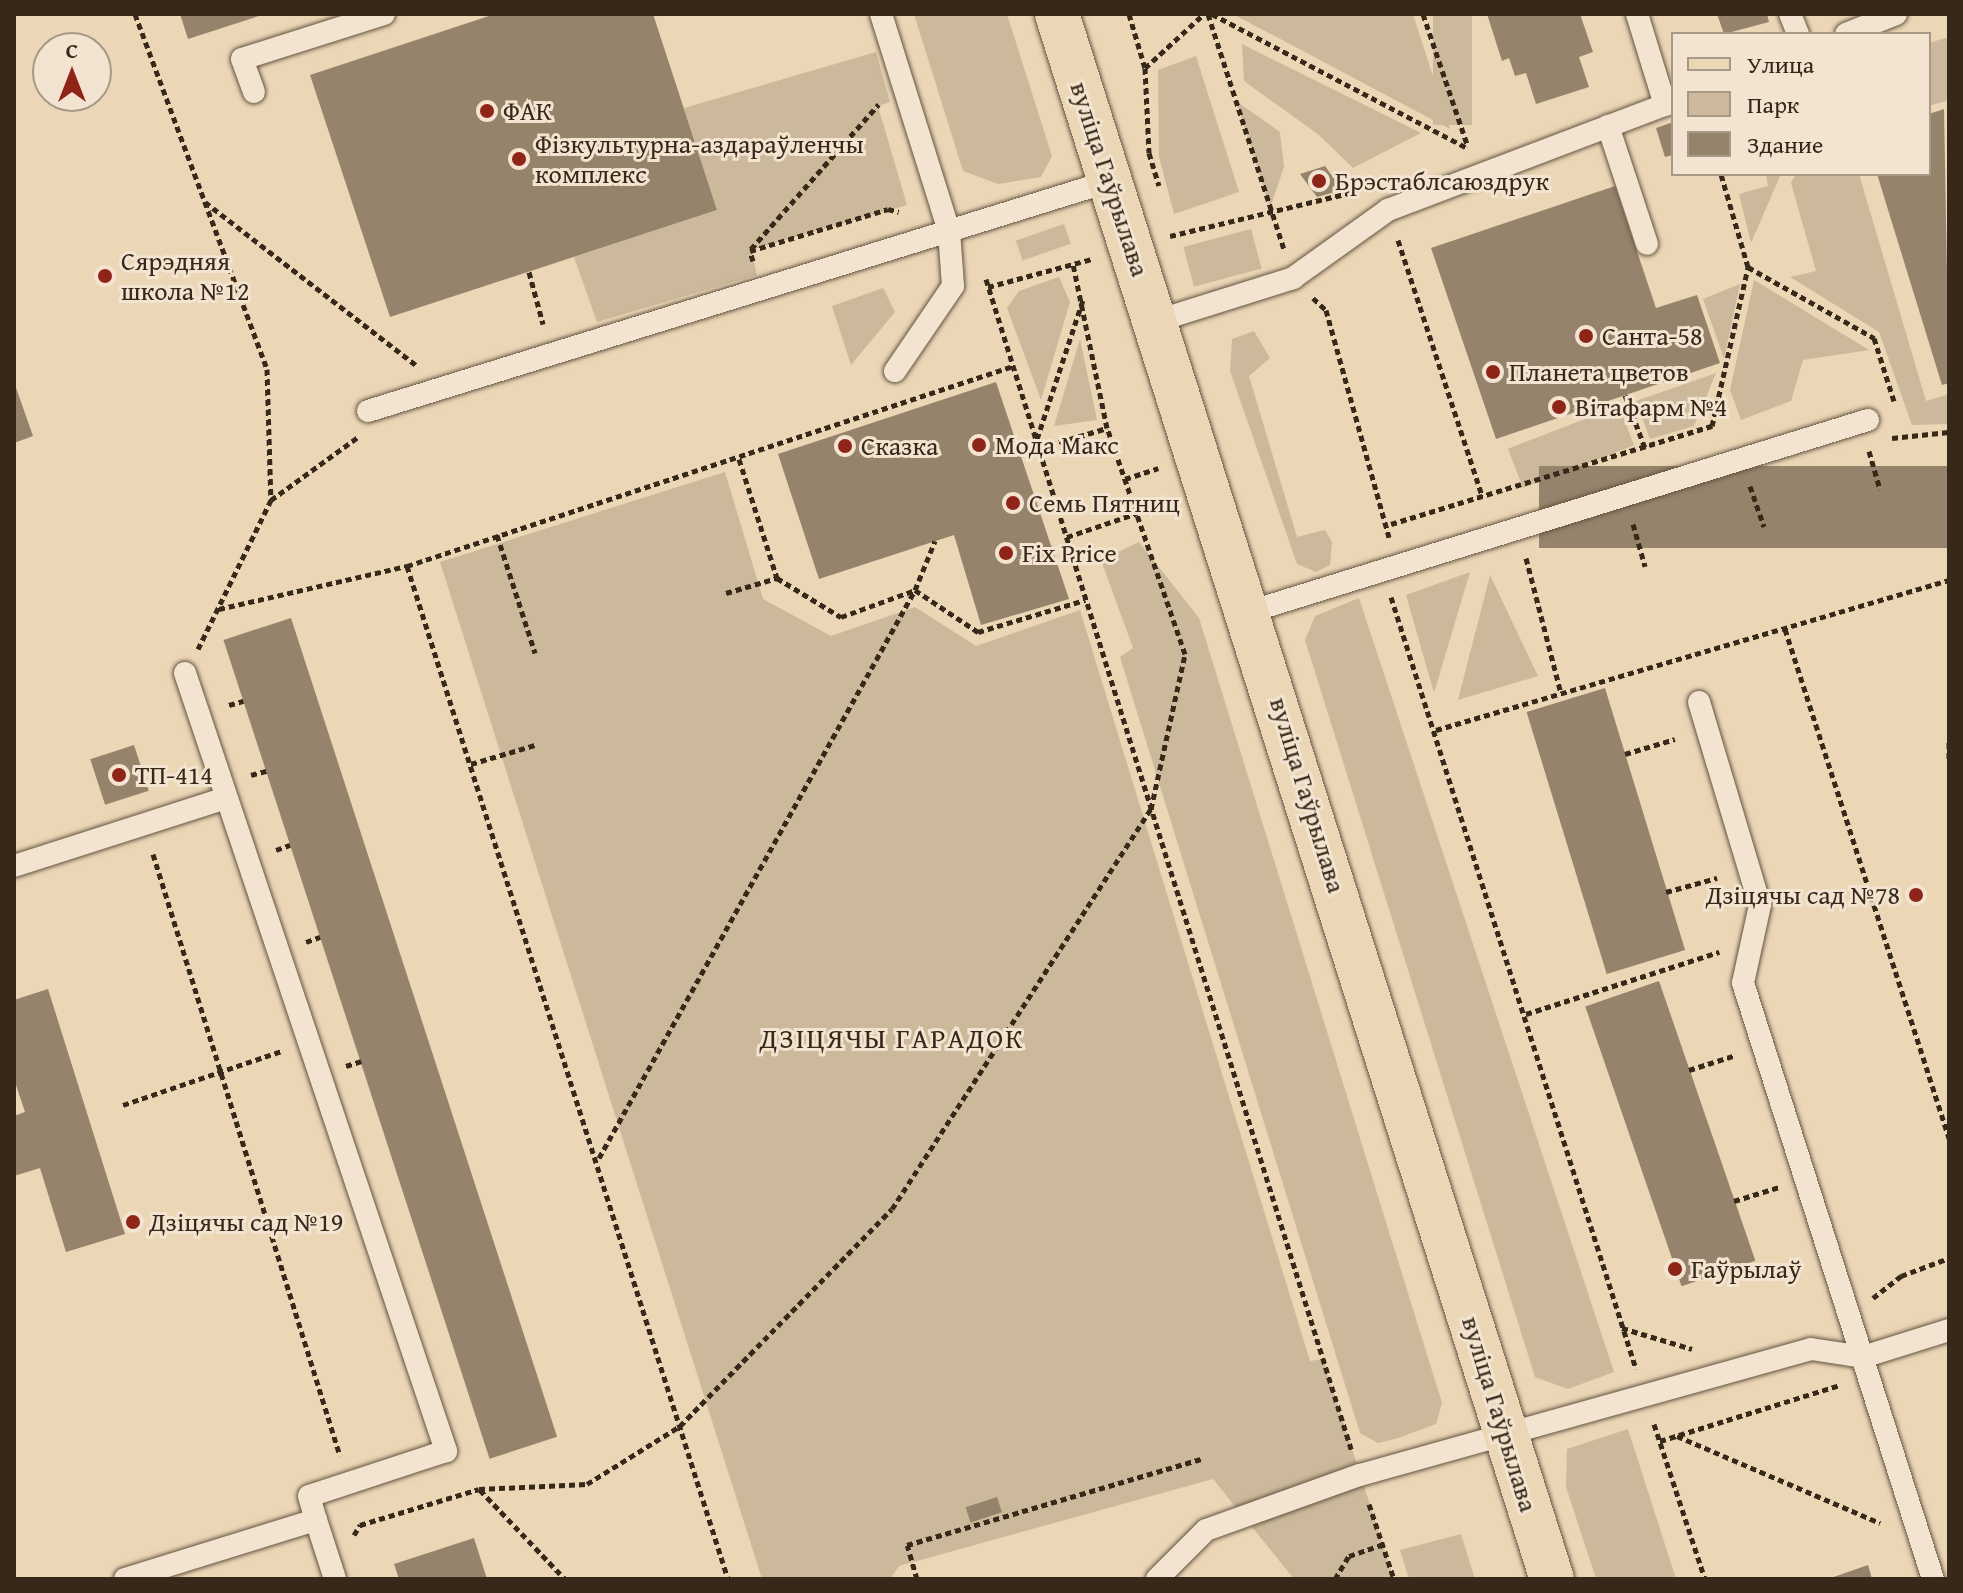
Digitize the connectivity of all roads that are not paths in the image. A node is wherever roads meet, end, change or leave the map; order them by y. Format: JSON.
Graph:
{"nodes":[{"id":1,"x":384,"y":14,"type":"edge"},
{"id":2,"x":881,"y":14,"type":"edge"},
{"id":3,"x":1057,"y":14,"type":"edge"},
{"id":4,"x":1637,"y":14,"type":"edge"},
{"id":5,"x":1896,"y":14,"type":"edge"},
{"id":6,"x":1851,"y":32,"type":"edge"},
{"id":7,"x":254,"y":92,"type":"dead end"},
{"id":8,"x":1669,"y":104,"type":"edge"},
{"id":9,"x":1608,"y":126,"type":"junction"},
{"id":10,"x":1110,"y":181,"type":"junction"},
{"id":11,"x":959,"y":228,"type":"junction"},
{"id":12,"x":1647,"y":244,"type":"dead end"},
{"id":13,"x":1157,"y":321,"type":"junction"},
{"id":14,"x":895,"y":371,"type":"dead end"},
{"id":15,"x":368,"y":411,"type":"dead end"},
{"id":16,"x":1868,"y":420,"type":"dead end"},
{"id":17,"x":1252,"y":611,"type":"junction"},
{"id":18,"x":185,"y":673,"type":"road end"},
{"id":19,"x":1699,"y":702,"type":"dead end"},
{"id":20,"x":223,"y":799,"type":"junction"},
{"id":21,"x":14,"y":866,"type":"edge"},
{"id":22,"x":1949,"y":1330,"type":"edge"},
{"id":23,"x":1867,"y":1367,"type":"junction"},
{"id":24,"x":1505,"y":1436,"type":"junction"},
{"id":25,"x":316,"y":1520,"type":"junction"},
{"id":26,"x":125,"y":1579,"type":"edge"},
{"id":27,"x":335,"y":1579,"type":"edge"},
{"id":28,"x":1157,"y":1579,"type":"edge"},
{"id":29,"x":1552,"y":1579,"type":"edge"},
{"id":30,"x":1933,"y":1579,"type":"edge"}],
"edges":[{"from":1,"to":7,"type":"lane"},
{"from":2,"to":11,"type":"lane"},
{"from":3,"to":10,"type":"main road","name":"вуліца Гаўрылава"},
{"from":4,"to":8,"type":"lane"},
{"from":5,"to":6,"type":"lane"},
{"from":8,"to":9,"type":"lane"},
{"from":9,"to":12,"type":"lane"},
{"from":9,"to":13,"type":"lane"},
{"from":10,"to":11,"type":"lane"},
{"from":10,"to":13,"type":"main road","name":"вуліца Гаўрылава"},
{"from":11,"to":14,"type":"lane"},
{"from":11,"to":15,"type":"lane"},
{"from":13,"to":17,"type":"main road","name":"вуліца Гаўрылава"},
{"from":16,"to":17,"type":"lane"},
{"from":17,"to":24,"type":"main road","name":"вуліца Гаўрылава"},
{"from":18,"to":20,"type":"lane"},
{"from":19,"to":23,"type":"lane"},
{"from":20,"to":21,"type":"lane"},
{"from":20,"to":25,"type":"lane"},
{"from":22,"to":23,"type":"lane"},
{"from":23,"to":24,"type":"lane"},
{"from":23,"to":30,"type":"lane"},
{"from":24,"to":28,"type":"lane"},
{"from":24,"to":29,"type":"main road","name":"вуліца Гаўрылава"},
{"from":25,"to":26,"type":"lane"},
{"from":25,"to":27,"type":"lane"}]}
